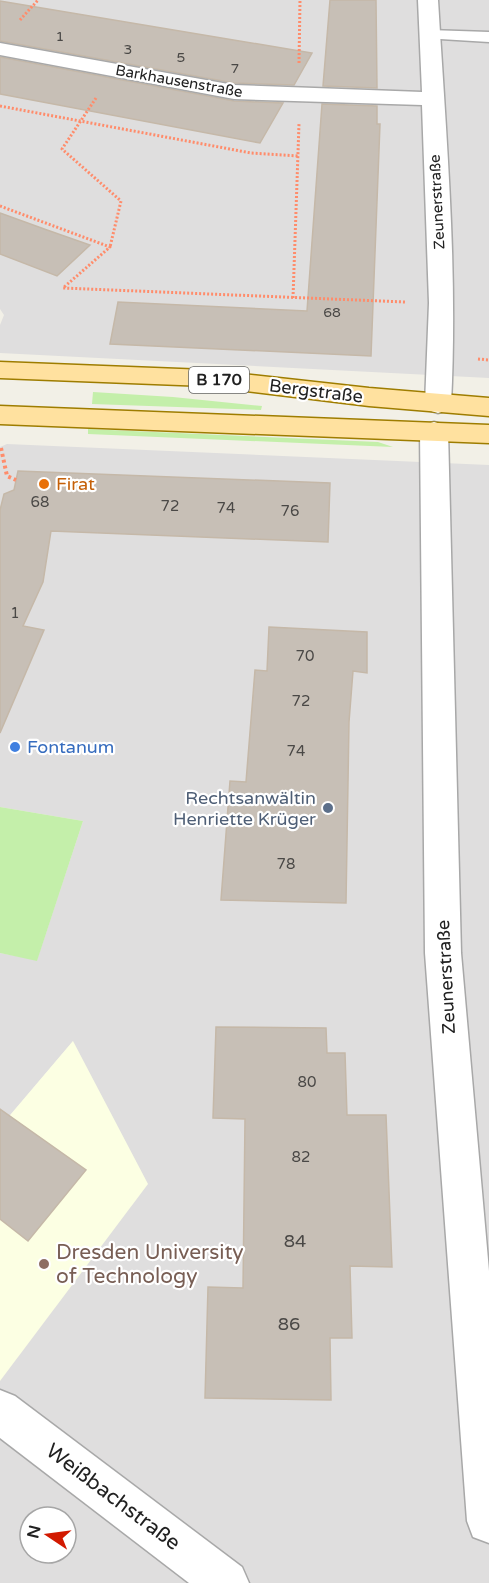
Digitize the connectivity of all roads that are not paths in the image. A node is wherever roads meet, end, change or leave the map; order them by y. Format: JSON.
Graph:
{"nodes":[{"id":1,"x":428,"y":0,"type":"edge"},
{"id":2,"x":429,"y":36,"type":"junction"},
{"id":3,"x":489,"y":37,"type":"edge"},
{"id":4,"x":0,"y":49,"type":"edge"},
{"id":5,"x":432,"y":99,"type":"junction"},
{"id":6,"x":0,"y":370,"type":"edge"},
{"id":7,"x":489,"y":407,"type":"edge"},
{"id":8,"x":0,"y":415,"type":"edge"},
{"id":9,"x":436,"y":417,"type":"junction"},
{"id":10,"x":489,"y":434,"type":"edge"},
{"id":11,"x":0,"y":1411,"type":"edge"},
{"id":12,"x":489,"y":1521,"type":"edge"},
{"id":13,"x":226,"y":1583,"type":"edge"}],
"edges":[{"from":1,"to":2,"type":"street","name":"Zeunerstraße"},
{"from":2,"to":3,"type":"lane"},
{"from":2,"to":5,"type":"street","name":"Zeunerstraße"},
{"from":4,"to":5,"type":"street","name":"Barkhausenstraße"},
{"from":5,"to":9,"type":"street","name":"Zeunerstraße"},
{"from":6,"to":9,"type":"main road","name":"Bergstraße","number":"B 170"},
{"from":7,"to":9,"type":"main road","name":"Bergstraße","number":"B 170"},
{"from":8,"to":9,"type":"main road","number":"B 170"},
{"from":9,"to":10,"type":"main road","number":"B 170"},
{"from":9,"to":12,"type":"street","name":"Zeunerstraße"},
{"from":11,"to":13,"type":"street","name":"Weißbachstraße"}]}
